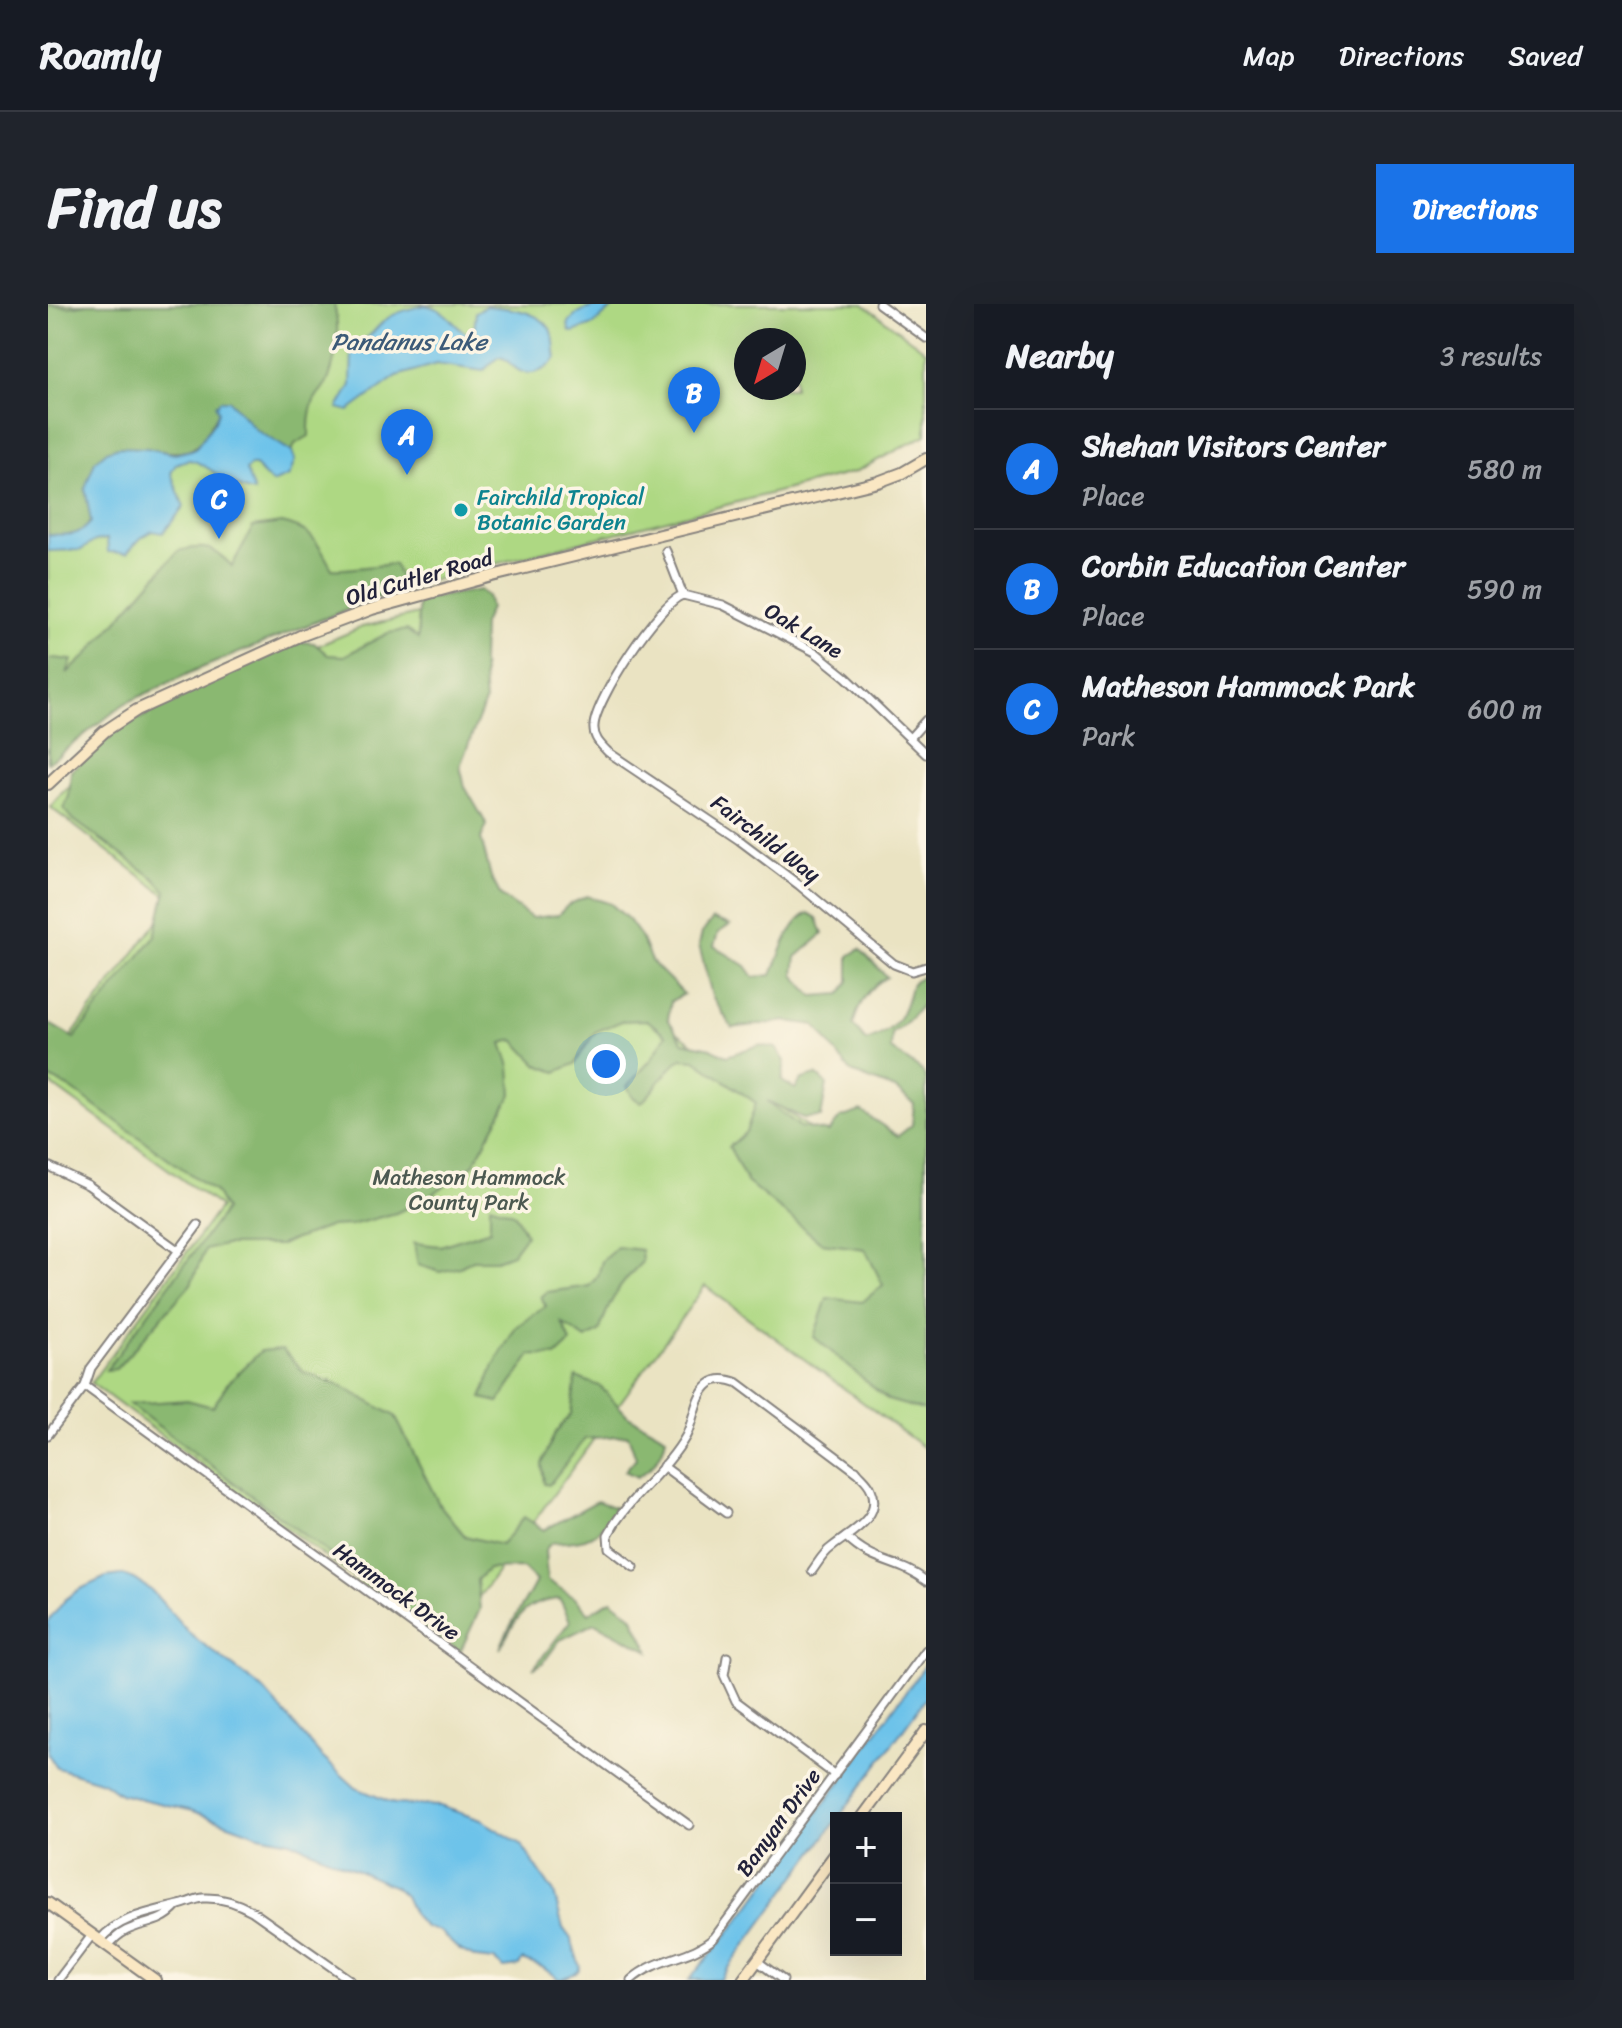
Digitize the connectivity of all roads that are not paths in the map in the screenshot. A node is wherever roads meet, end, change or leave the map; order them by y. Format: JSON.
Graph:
{"nodes":[{"id":1,"x":879,"y":304,"type":"edge"},
{"id":2,"x":926,"y":338,"type":"edge"},
{"id":3,"x":926,"y":459,"type":"edge"},
{"id":4,"x":666,"y":551,"type":"dead end"},
{"id":5,"x":683,"y":595,"type":"junction"},
{"id":6,"x":926,"y":720,"type":"edge"},
{"id":7,"x":910,"y":738,"type":"junction"},
{"id":8,"x":926,"y":754,"type":"edge"},
{"id":9,"x":48,"y":784,"type":"edge"},
{"id":10,"x":926,"y":967,"type":"edge"},
{"id":11,"x":48,"y":1166,"type":"edge"},
{"id":12,"x":198,"y":1225,"type":"dead end"},
{"id":13,"x":179,"y":1251,"type":"junction"},
{"id":14,"x":85,"y":1386,"type":"junction"},
{"id":15,"x":48,"y":1435,"type":"edge"},
{"id":16,"x":663,"y":1466,"type":"junction"},
{"id":17,"x":726,"y":1513,"type":"dead end"},
{"id":18,"x":846,"y":1537,"type":"junction"},
{"id":19,"x":634,"y":1567,"type":"dead end"},
{"id":20,"x":812,"y":1571,"type":"dead end"},
{"id":21,"x":926,"y":1581,"type":"edge"},
{"id":22,"x":926,"y":1650,"type":"edge"},
{"id":23,"x":727,"y":1657,"type":"dead end"},
{"id":24,"x":926,"y":1731,"type":"edge"},
{"id":25,"x":835,"y":1775,"type":"junction"},
{"id":26,"x":866,"y":1812,"type":"edge"},
{"id":27,"x":689,"y":1825,"type":"dead end"},
{"id":28,"x":830,"y":1861,"type":"edge"},
{"id":29,"x":48,"y":1903,"type":"edge"},
{"id":30,"x":100,"y":1940,"type":"junction"},
{"id":31,"x":757,"y":1961,"type":"junction"},
{"id":32,"x":58,"y":1980,"type":"edge"},
{"id":33,"x":155,"y":1980,"type":"edge"},
{"id":34,"x":350,"y":1980,"type":"edge"},
{"id":35,"x":631,"y":1980,"type":"edge"},
{"id":36,"x":743,"y":1980,"type":"edge"},
{"id":37,"x":783,"y":1980,"type":"edge"}],
"edges":[{"from":1,"to":2,"type":"street"},
{"from":3,"to":9,"type":"main road","name":"Old Cutler Road"},
{"from":4,"to":5,"type":"street"},
{"from":5,"to":7,"type":"street","name":"Oak Lane"},
{"from":5,"to":10,"type":"street","name":"Fairchild Way"},
{"from":6,"to":7,"type":"street"},
{"from":7,"to":8,"type":"street","name":"Oak Lane"},
{"from":11,"to":13,"type":"street"},
{"from":12,"to":13,"type":"street"},
{"from":13,"to":14,"type":"street"},
{"from":14,"to":15,"type":"street"},
{"from":14,"to":27,"type":"street","name":"Hammock Drive"},
{"from":16,"to":17,"type":"street"},
{"from":16,"to":18,"type":"street"},
{"from":16,"to":19,"type":"street"},
{"from":18,"to":20,"type":"street"},
{"from":18,"to":21,"type":"street"},
{"from":22,"to":25,"type":"street","name":"Banyan Drive"},
{"from":23,"to":25,"type":"street"},
{"from":24,"to":26,"type":"main road"},
{"from":25,"to":35,"type":"street","name":"Banyan Drive"},
{"from":28,"to":31,"type":"main road"},
{"from":29,"to":30,"type":"main road"},
{"from":30,"to":32,"type":"street"},
{"from":30,"to":33,"type":"main road"},
{"from":30,"to":34,"type":"street"},
{"from":31,"to":36,"type":"main road"},
{"from":31,"to":37,"type":"street"}]}
